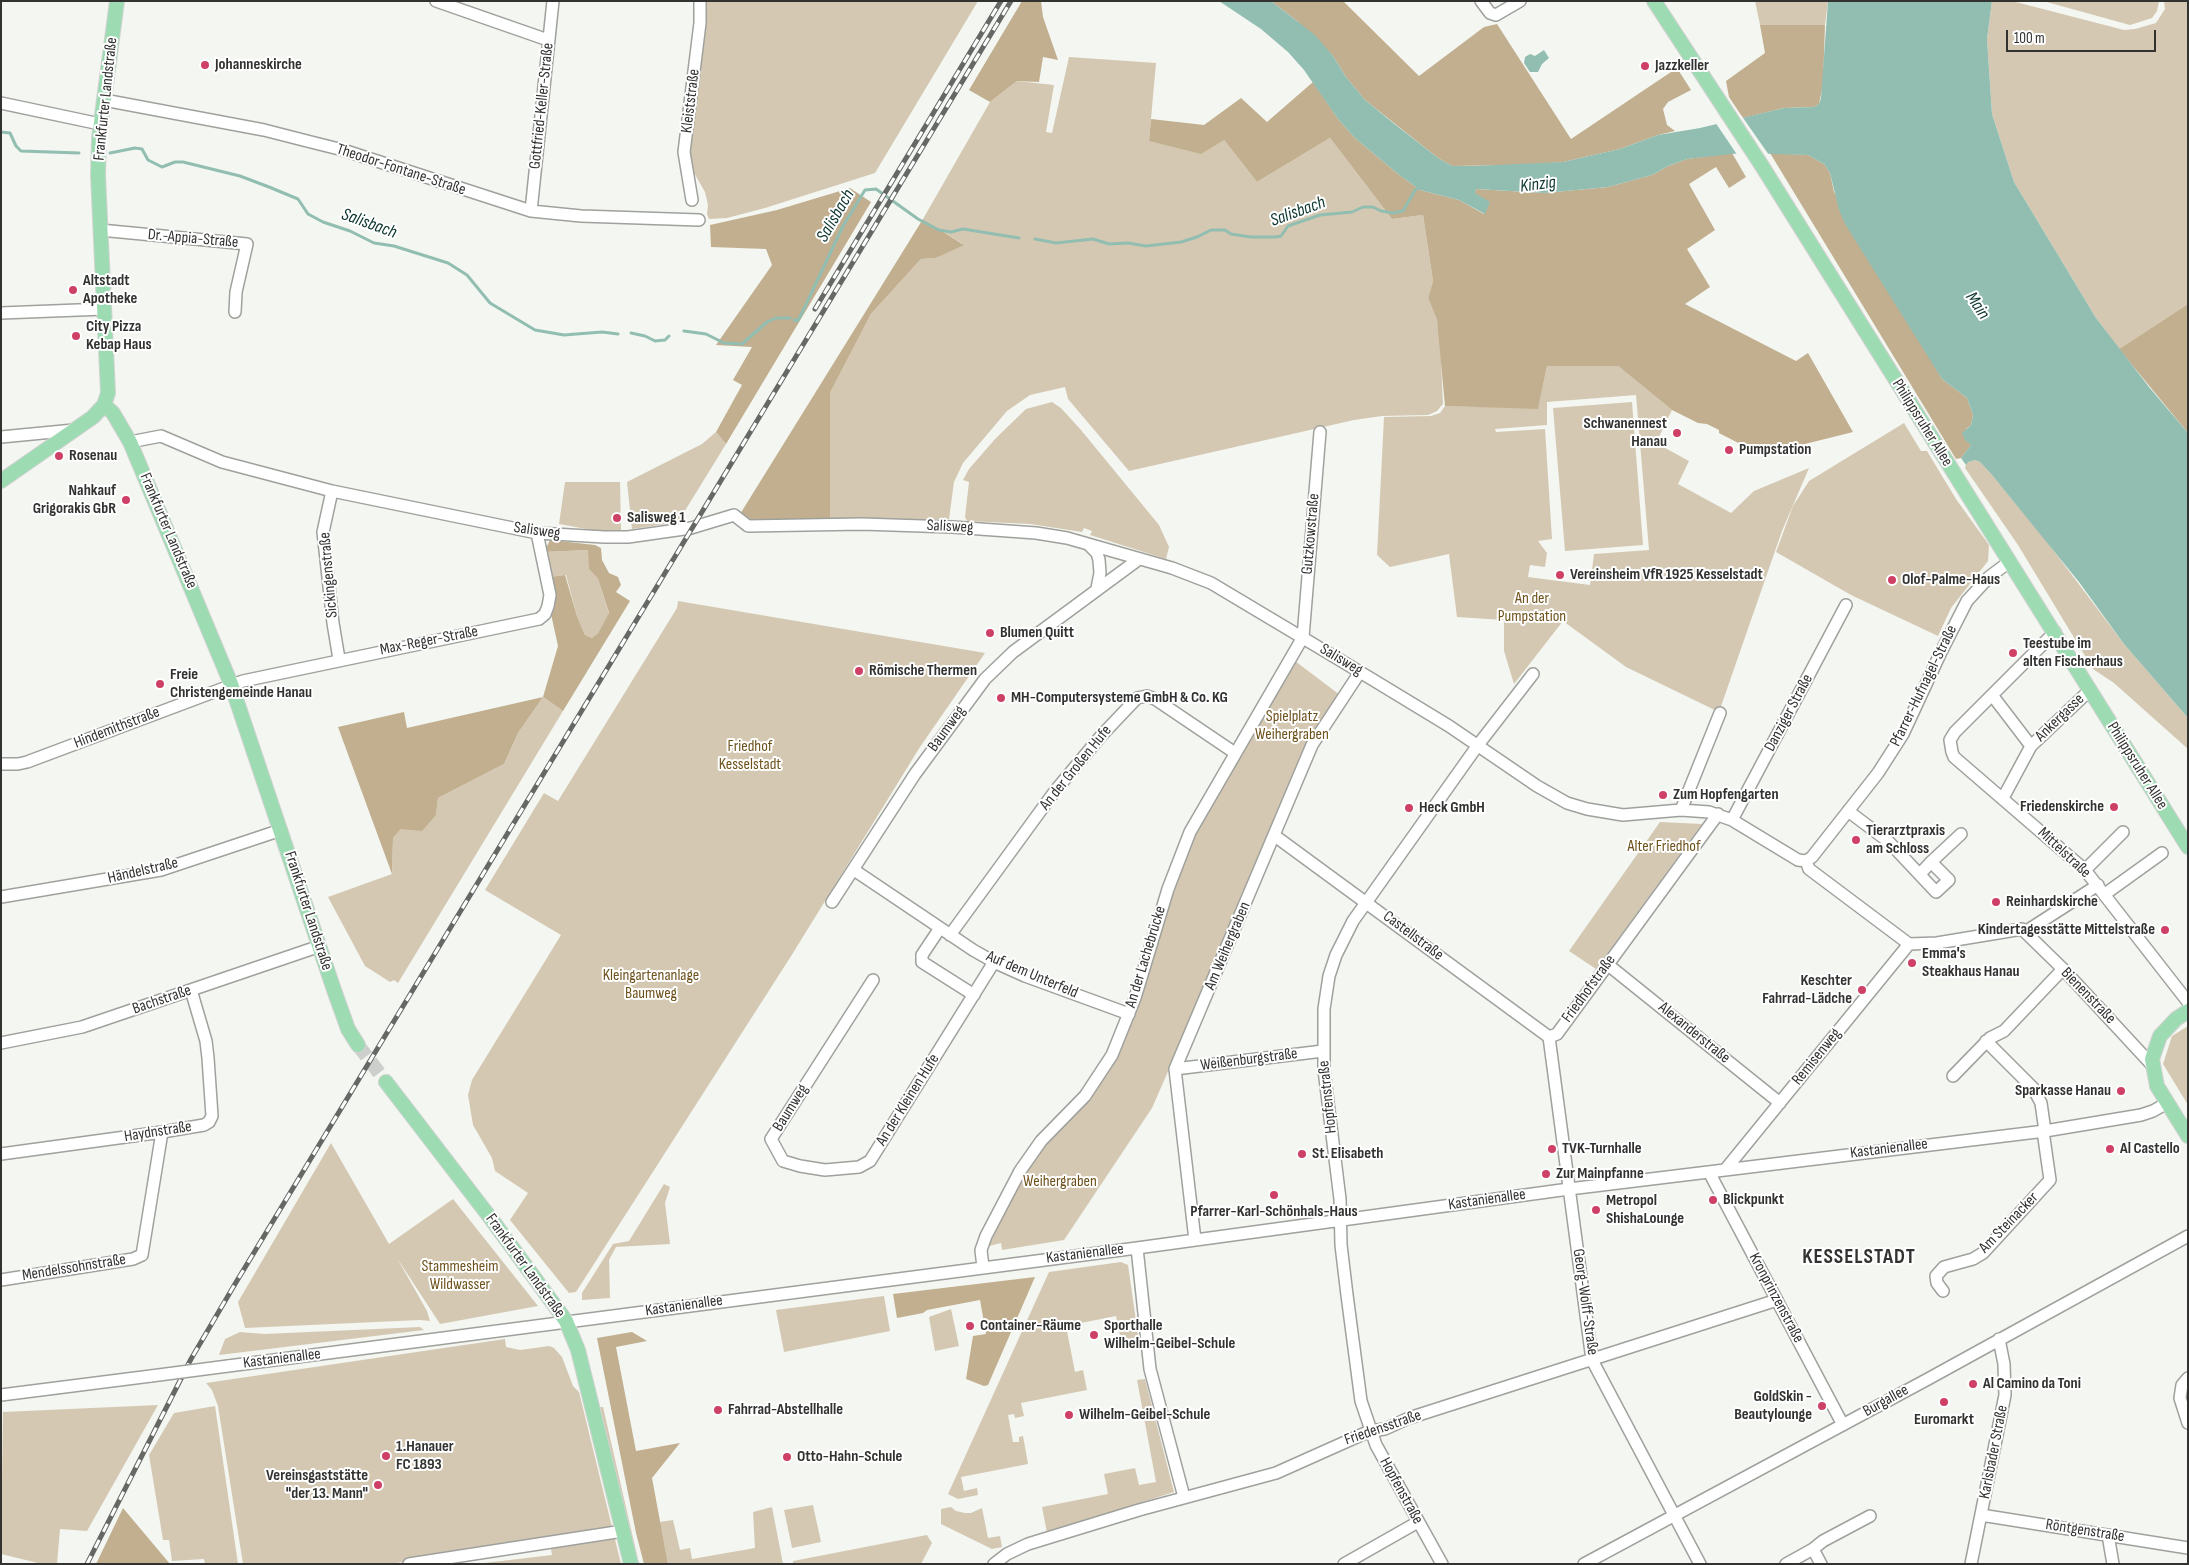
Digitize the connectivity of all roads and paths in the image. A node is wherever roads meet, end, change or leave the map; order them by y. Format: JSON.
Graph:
{"nodes":[{"id":1,"x":117,"y":1,"type":"edge"},
{"id":2,"x":436,"y":1,"type":"edge"},
{"id":3,"x":553,"y":1,"type":"edge"},
{"id":4,"x":700,"y":1,"type":"edge"},
{"id":5,"x":1481,"y":1,"type":"edge"},
{"id":6,"x":1520,"y":1,"type":"edge"},
{"id":7,"x":1654,"y":1,"type":"edge"},
{"id":8,"x":548,"y":40,"type":"junction"},
{"id":9,"x":104,"y":100,"type":"junction"},
{"id":10,"x":1,"y":104,"type":"edge"},
{"id":11,"x":100,"y":124,"type":"junction"},
{"id":12,"x":692,"y":200,"type":"dead end"},
{"id":13,"x":531,"y":211,"type":"junction"},
{"id":14,"x":700,"y":220,"type":"dead end"},
{"id":15,"x":100,"y":230,"type":"junction"},
{"id":16,"x":104,"y":309,"type":"junction"},
{"id":17,"x":235,"y":312,"type":"dead end"},
{"id":18,"x":1,"y":313,"type":"edge"},
{"id":19,"x":104,"y":405,"type":"junction"},
{"id":20,"x":74,"y":430,"type":"junction"},
{"id":21,"x":1320,"y":432,"type":"dead end"},
{"id":22,"x":1,"y":437,"type":"edge"},
{"id":23,"x":130,"y":442,"type":"junction"},
{"id":24,"x":1,"y":481,"type":"edge"},
{"id":25,"x":332,"y":491,"type":"junction"},
{"id":26,"x":537,"y":533,"type":"junction"},
{"id":27,"x":1086,"y":544,"type":"junction"},
{"id":28,"x":1139,"y":559,"type":"junction"},
{"id":29,"x":2009,"y":562,"type":"junction"},
{"id":30,"x":1098,"y":588,"type":"junction"},
{"id":31,"x":1846,"y":605,"type":"dead end"},
{"id":32,"x":2055,"y":632,"type":"junction"},
{"id":33,"x":1303,"y":637,"type":"junction"},
{"id":34,"x":339,"y":659,"type":"junction"},
{"id":35,"x":1360,"y":672,"type":"junction"},
{"id":36,"x":1534,"y":674,"type":"dead end"},
{"id":37,"x":231,"y":684,"type":"junction"},
{"id":38,"x":2090,"y":690,"type":"junction"},
{"id":39,"x":1992,"y":696,"type":"junction"},
{"id":40,"x":1720,"y":713,"type":"dead end"},
{"id":41,"x":1478,"y":745,"type":"junction"},
{"id":42,"x":2031,"y":746,"type":"junction"},
{"id":43,"x":1236,"y":752,"type":"junction"},
{"id":44,"x":1,"y":764,"type":"edge"},
{"id":45,"x":2003,"y":798,"type":"junction"},
{"id":46,"x":1681,"y":810,"type":"junction"},
{"id":47,"x":1848,"y":811,"type":"junction"},
{"id":48,"x":1718,"y":814,"type":"junction"},
{"id":49,"x":1732,"y":820,"type":"junction"},
{"id":50,"x":281,"y":830,"type":"junction"},
{"id":51,"x":2123,"y":832,"type":"dead end"},
{"id":52,"x":1961,"y":834,"type":"dead end"},
{"id":53,"x":1275,"y":836,"type":"junction"},
{"id":54,"x":2188,"y":847,"type":"edge"},
{"id":55,"x":2162,"y":853,"type":"dead end"},
{"id":56,"x":1806,"y":861,"type":"junction"},
{"id":57,"x":1931,"y":862,"type":"junction"},
{"id":58,"x":854,"y":870,"type":"junction"},
{"id":59,"x":2085,"y":870,"type":"junction"},
{"id":60,"x":1920,"y":874,"type":"junction"},
{"id":61,"x":2102,"y":890,"type":"junction"},
{"id":62,"x":1,"y":898,"type":"edge"},
{"id":63,"x":832,"y":902,"type":"dead end"},
{"id":64,"x":1366,"y":902,"type":"junction"},
{"id":65,"x":940,"y":928,"type":"junction"},
{"id":66,"x":2023,"y":931,"type":"junction"},
{"id":67,"x":950,"y":934,"type":"junction"},
{"id":68,"x":1909,"y":944,"type":"junction"},
{"id":69,"x":320,"y":946,"type":"junction"},
{"id":70,"x":994,"y":962,"type":"junction"},
{"id":71,"x":1607,"y":964,"type":"junction"},
{"id":72,"x":2063,"y":969,"type":"junction"},
{"id":73,"x":873,"y":980,"type":"dead end"},
{"id":74,"x":191,"y":990,"type":"junction"},
{"id":75,"x":974,"y":995,"type":"junction"},
{"id":76,"x":2188,"y":1002,"type":"edge"},
{"id":77,"x":2188,"y":1010,"type":"edge"},
{"id":78,"x":1129,"y":1014,"type":"junction"},
{"id":79,"x":1549,"y":1038,"type":"junction"},
{"id":80,"x":1986,"y":1041,"type":"junction"},
{"id":81,"x":1,"y":1043,"type":"edge"},
{"id":82,"x":358,"y":1045,"type":"tunnel mouth"},
{"id":83,"x":1323,"y":1051,"type":"junction"},
{"id":84,"x":2152,"y":1065,"type":"junction"},
{"id":85,"x":1175,"y":1069,"type":"junction"},
{"id":86,"x":1953,"y":1076,"type":"dead end"},
{"id":87,"x":386,"y":1082,"type":"tunnel mouth"},
{"id":88,"x":1780,"y":1103,"type":"junction"},
{"id":89,"x":2166,"y":1103,"type":"junction"},
{"id":90,"x":2044,"y":1131,"type":"junction"},
{"id":91,"x":162,"y":1132,"type":"junction"},
{"id":92,"x":2188,"y":1136,"type":"edge"},
{"id":93,"x":1,"y":1154,"type":"edge"},
{"id":94,"x":783,"y":1161,"type":"joint"},
{"id":95,"x":1725,"y":1170,"type":"junction"},
{"id":96,"x":1710,"y":1172,"type":"junction"},
{"id":97,"x":1569,"y":1189,"type":"junction"},
{"id":98,"x":1341,"y":1220,"type":"junction"},
{"id":99,"x":2188,"y":1236,"type":"edge"},
{"id":100,"x":1195,"y":1240,"type":"junction"},
{"id":101,"x":1137,"y":1248,"type":"junction"},
{"id":102,"x":983,"y":1267,"type":"junction"},
{"id":103,"x":1,"y":1280,"type":"edge"},
{"id":104,"x":1943,"y":1291,"type":"dead end"},
{"id":105,"x":1777,"y":1300,"type":"junction"},
{"id":106,"x":566,"y":1321,"type":"junction"},
{"id":107,"x":1999,"y":1339,"type":"junction"},
{"id":108,"x":1592,"y":1360,"type":"junction"},
{"id":109,"x":2188,"y":1378,"type":"edge"},
{"id":110,"x":1,"y":1395,"type":"edge"},
{"id":111,"x":2187,"y":1417,"type":"edge"},
{"id":112,"x":1843,"y":1424,"type":"junction"},
{"id":113,"x":1370,"y":1431,"type":"junction"},
{"id":114,"x":1184,"y":1497,"type":"junction"},
{"id":115,"x":1674,"y":1515,"type":"junction"},
{"id":116,"x":1870,"y":1516,"type":"dead end"},
{"id":117,"x":1981,"y":1516,"type":"junction"},
{"id":118,"x":1418,"y":1522,"type":"junction"},
{"id":119,"x":622,"y":1531,"type":"junction"},
{"id":120,"x":2108,"y":1535,"type":"junction"},
{"id":121,"x":2188,"y":1548,"type":"edge"},
{"id":122,"x":1813,"y":1549,"type":"junction"},
{"id":123,"x":409,"y":1564,"type":"edge"},
{"id":124,"x":631,"y":1564,"type":"edge"},
{"id":125,"x":994,"y":1564,"type":"edge"},
{"id":126,"x":1344,"y":1564,"type":"edge"},
{"id":127,"x":1442,"y":1564,"type":"edge"},
{"id":128,"x":1584,"y":1564,"type":"edge"},
{"id":129,"x":1700,"y":1564,"type":"edge"},
{"id":130,"x":1786,"y":1564,"type":"edge"},
{"id":131,"x":1821,"y":1564,"type":"edge"},
{"id":132,"x":1971,"y":1564,"type":"edge"},
{"id":133,"x":2113,"y":1564,"type":"edge"}],
"edges":[{"from":1,"to":9,"type":"main road","name":"Frankfurter Landstraße"},
{"from":2,"to":8,"type":"street"},
{"from":3,"to":8,"type":"street","name":"Gottfried-Keller-Straße"},
{"from":4,"to":12,"type":"street","name":"Kleiststraße"},
{"from":5,"to":6,"type":"street"},
{"from":7,"to":29,"type":"main road","name":"Philippsruher Allee"},
{"from":8,"to":13,"type":"street","name":"Gottfried-Keller-Straße"},
{"from":9,"to":11,"type":"main road","name":"Frankfurter Landstraße"},
{"from":9,"to":13,"type":"street","name":"Theodor-Fontane-Straße"},
{"from":10,"to":11,"type":"street"},
{"from":11,"to":15,"type":"main road","name":"Frankfurter Landstraße"},
{"from":13,"to":14,"type":"street","name":"Theodor-Fontane-Straße"},
{"from":15,"to":16,"type":"main road","name":"Frankfurter Landstraße"},
{"from":15,"to":17,"type":"street","name":"Dr.-Appia-Straße"},
{"from":16,"to":18,"type":"street"},
{"from":16,"to":19,"type":"main road","name":"Frankfurter Landstraße"},
{"from":19,"to":20,"type":"main road"},
{"from":19,"to":23,"type":"main road","name":"Frankfurter Landstraße"},
{"from":20,"to":22,"type":"street"},
{"from":20,"to":24,"type":"main road"},
{"from":21,"to":33,"type":"street","name":"Gutzkowstraße"},
{"from":23,"to":25,"type":"street","name":"Salisweg"},
{"from":23,"to":37,"type":"main road","name":"Frankfurter Landstraße"},
{"from":25,"to":26,"type":"street","name":"Salisweg"},
{"from":25,"to":34,"type":"street","name":"Sickingenstraße"},
{"from":26,"to":27,"type":"street","name":"Salisweg"},
{"from":26,"to":34,"type":"street","name":"Max-Reger-Straße"},
{"from":27,"to":28,"type":"street","name":"Salisweg"},
{"from":27,"to":30,"type":"street"},
{"from":28,"to":30,"type":"street","name":"Baumweg"},
{"from":28,"to":33,"type":"street","name":"Salisweg"},
{"from":29,"to":32,"type":"main road","name":"Philippsruher Allee"},
{"from":29,"to":47,"type":"street","name":"Pfarrer-Hufnagel-Straße"},
{"from":30,"to":58,"type":"street","name":"Baumweg"},
{"from":31,"to":49,"type":"street","name":"Danziger Straße"},
{"from":32,"to":38,"type":"main road","name":"Philippsruher Allee"},
{"from":32,"to":39,"type":"street","name":"Mittelstraße"},
{"from":33,"to":35,"type":"street","name":"Salisweg"},
{"from":33,"to":43,"type":"street","name":"An der Lachebrücke"},
{"from":34,"to":37,"type":"street","name":"Max-Reger-Straße"},
{"from":35,"to":41,"type":"street","name":"Salisweg"},
{"from":35,"to":53,"type":"street","name":"Am Weihergraben"},
{"from":36,"to":41,"type":"street"},
{"from":37,"to":44,"type":"street","name":"Hindemithstraße"},
{"from":37,"to":50,"type":"main road","name":"Frankfurter Landstraße"},
{"from":38,"to":42,"type":"street","name":"Ankergasse"},
{"from":38,"to":54,"type":"main road","name":"Philippsruher Allee"},
{"from":39,"to":42,"type":"street","name":"Ankergasse"},
{"from":39,"to":45,"type":"street","name":"Mittelstraße"},
{"from":40,"to":46,"type":"street"},
{"from":41,"to":46,"type":"street","name":"Salisweg"},
{"from":41,"to":64,"type":"street","name":"Hopfenstraße"},
{"from":42,"to":45,"type":"street","name":"Ankergasse"},
{"from":43,"to":67,"type":"street","name":"An der Großen Hufe"},
{"from":43,"to":78,"type":"street","name":"An der Lachebrücke"},
{"from":45,"to":59,"type":"street","name":"Mittelstraße"},
{"from":46,"to":48,"type":"street","name":"Salisweg"},
{"from":47,"to":56,"type":"street","name":"Pfarrer-Hufnagel-Straße"},
{"from":47,"to":60,"type":"street"},
{"from":48,"to":49,"type":"street","name":"Salisweg"},
{"from":48,"to":71,"type":"street","name":"Friedhofstraße"},
{"from":49,"to":56,"type":"street","name":"Salisweg"},
{"from":50,"to":62,"type":"street","name":"Händelstraße"},
{"from":50,"to":69,"type":"main road","name":"Frankfurter Landstraße"},
{"from":51,"to":59,"type":"street"},
{"from":52,"to":57,"type":"street"},
{"from":53,"to":64,"type":"street","name":"Castellstraße"},
{"from":53,"to":85,"type":"street","name":"Am Weihergraben"},
{"from":55,"to":61,"type":"street"},
{"from":56,"to":68,"type":"street"},
{"from":57,"to":60,"type":"street"},
{"from":57,"to":60,"type":"street"},
{"from":58,"to":63,"type":"street","name":"Baumweg"},
{"from":58,"to":65,"type":"street","name":"Auf dem Unterfeld"},
{"from":59,"to":61,"type":"street","name":"Mittelstraße"},
{"from":61,"to":66,"type":"street"},
{"from":61,"to":76,"type":"street","name":"Mittelstraße"},
{"from":64,"to":79,"type":"street","name":"Castellstraße"},
{"from":64,"to":83,"type":"street","name":"Hopfenstraße"},
{"from":65,"to":67,"type":"street","name":"Auf dem Unterfeld"},
{"from":65,"to":75,"type":"street"},
{"from":66,"to":68,"type":"street"},
{"from":66,"to":72,"type":"street","name":"Bienenstraße"},
{"from":67,"to":70,"type":"street","name":"Auf dem Unterfeld"},
{"from":68,"to":88,"type":"street","name":"Remisenweg"},
{"from":69,"to":74,"type":"street","name":"Bachstraße"},
{"from":69,"to":82,"type":"main road","name":"Frankfurter Landstraße"},
{"from":70,"to":75,"type":"street","name":"An der Kleinen Hufe"},
{"from":70,"to":78,"type":"street","name":"Auf dem Unterfeld"},
{"from":71,"to":79,"type":"street","name":"Friedhofstraße"},
{"from":71,"to":88,"type":"street","name":"Alexanderstraße"},
{"from":72,"to":80,"type":"street"},
{"from":72,"to":84,"type":"street","name":"Bienenstraße"},
{"from":73,"to":94,"type":"street","name":"Baumweg"},
{"from":74,"to":81,"type":"street","name":"Bachstraße"},
{"from":74,"to":91,"type":"street","name":"Haydnstraße"},
{"from":75,"to":94,"type":"street","name":"An der Kleinen Hufe"},
{"from":77,"to":84,"type":"main road"},
{"from":78,"to":102,"type":"street","name":"An der Lachebrücke"},
{"from":79,"to":97,"type":"street","name":"Friedhofstraße"},
{"from":80,"to":86,"type":"street"},
{"from":80,"to":90,"type":"street"},
{"from":83,"to":85,"type":"street","name":"Weißenburgstraße"},
{"from":83,"to":98,"type":"street","name":"Hopfenstraße"},
{"from":84,"to":89,"type":"main road"},
{"from":85,"to":100,"type":"street","name":"Am Weihergraben"},
{"from":87,"to":106,"type":"main road","name":"Frankfurter Landstraße"},
{"from":88,"to":95,"type":"street","name":"Remisenweg"},
{"from":89,"to":90,"type":"street","name":"Kastanienallee"},
{"from":89,"to":92,"type":"main road"},
{"from":90,"to":95,"type":"street","name":"Kastanienallee"},
{"from":90,"to":104,"type":"street","name":"Am Steinacker"},
{"from":91,"to":93,"type":"street","name":"Haydnstraße"},
{"from":91,"to":103,"type":"street","name":"Mendelssohnstraße"},
{"from":95,"to":96,"type":"street","name":"Kastanienallee"},
{"from":96,"to":97,"type":"street","name":"Kastanienallee"},
{"from":96,"to":105,"type":"street","name":"Kronprinzenstraße"},
{"from":97,"to":98,"type":"street","name":"Kastanienallee"},
{"from":97,"to":108,"type":"street","name":"Georg-Wolff-Straße"},
{"from":98,"to":100,"type":"street","name":"Kastanienallee"},
{"from":98,"to":113,"type":"street","name":"Hopfenstraße"},
{"from":99,"to":107,"type":"street","name":"Burgallee"},
{"from":100,"to":101,"type":"street","name":"Kastanienallee"},
{"from":101,"to":102,"type":"street","name":"Kastanienallee"},
{"from":101,"to":114,"type":"street"},
{"from":102,"to":106,"type":"street","name":"Kastanienallee"},
{"from":105,"to":108,"type":"street","name":"Friedensstraße"},
{"from":105,"to":112,"type":"street","name":"Kronprinzenstraße"},
{"from":106,"to":110,"type":"street","name":"Kastanienallee","bridge":true},
{"from":106,"to":119,"type":"main road","name":"Frankfurter Landstraße"},
{"from":107,"to":112,"type":"street","name":"Burgallee"},
{"from":107,"to":117,"type":"street","name":"Karlsbader Straße"},
{"from":108,"to":113,"type":"street","name":"Friedensstraße"},
{"from":108,"to":115,"type":"street","name":"Georg-Wolff-Straße"},
{"from":109,"to":111,"type":"street"},
{"from":112,"to":115,"type":"street","name":"Burgallee"},
{"from":113,"to":114,"type":"street","name":"Friedensstraße"},
{"from":113,"to":118,"type":"street","name":"Hopfenstraße"},
{"from":114,"to":125,"type":"street","name":"Friedensstraße"},
{"from":115,"to":128,"type":"street","name":"Burgallee"},
{"from":115,"to":129,"type":"street","name":"Georg-Wolff-Straße"},
{"from":116,"to":122,"type":"street"},
{"from":117,"to":120,"type":"street","name":"Röntgenstraße"},
{"from":117,"to":132,"type":"street","name":"Karlsbader Straße"},
{"from":118,"to":126,"type":"street"},
{"from":118,"to":127,"type":"street","name":"Hopfenstraße"},
{"from":119,"to":123,"type":"street"},
{"from":119,"to":124,"type":"main road","name":"Frankfurter Landstraße"},
{"from":120,"to":121,"type":"street","name":"Röntgenstraße"},
{"from":120,"to":133,"type":"street"},
{"from":122,"to":130,"type":"street"},
{"from":122,"to":131,"type":"street"}]}
